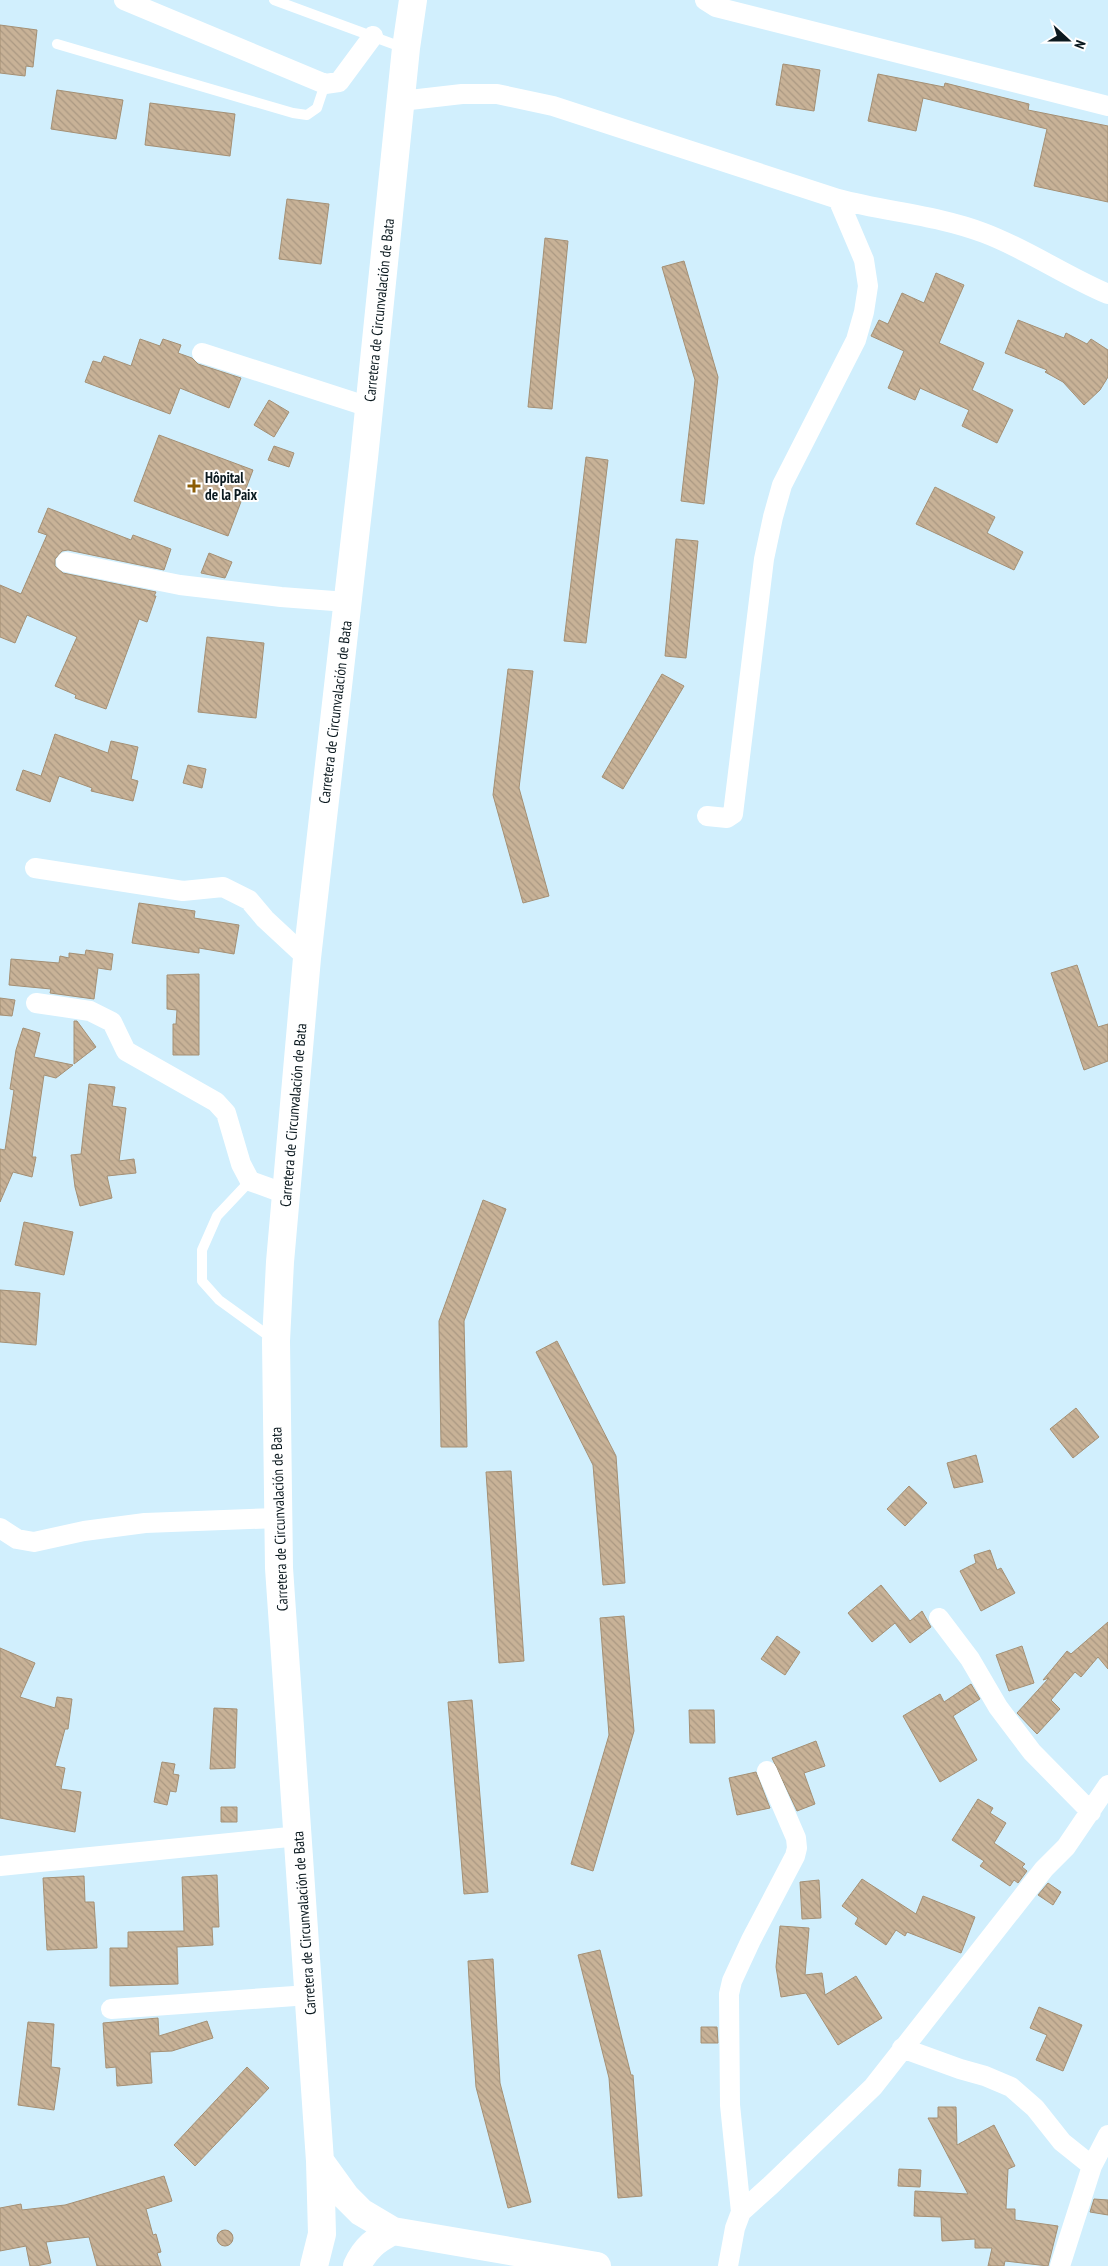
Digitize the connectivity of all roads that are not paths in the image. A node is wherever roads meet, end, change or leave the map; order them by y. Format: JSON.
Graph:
{"nodes":[{"id":1,"x":124,"y":0,"type":"edge"},
{"id":2,"x":274,"y":0,"type":"edge"},
{"id":3,"x":413,"y":0,"type":"edge"},
{"id":4,"x":705,"y":0,"type":"edge"},
{"id":5,"x":373,"y":36,"type":"junction"},
{"id":6,"x":57,"y":44,"type":"dead end"},
{"id":7,"x":406,"y":48,"type":"junction"},
{"id":8,"x":325,"y":84,"type":"junction"},
{"id":9,"x":401,"y":101,"type":"junction"},
{"id":10,"x":1108,"y":106,"type":"edge"},
{"id":11,"x":838,"y":199,"type":"junction"},
{"id":12,"x":1108,"y":294,"type":"edge"},
{"id":13,"x":202,"y":353,"type":"dead end"},
{"id":14,"x":369,"y":407,"type":"junction"},
{"id":15,"x":66,"y":562,"type":"dead end"},
{"id":16,"x":347,"y":602,"type":"junction"},
{"id":17,"x":707,"y":816,"type":"dead end"},
{"id":18,"x":35,"y":868,"type":"dead end"},
{"id":19,"x":307,"y":958,"type":"junction"},
{"id":20,"x":36,"y":1003,"type":"dead end"},
{"id":21,"x":250,"y":1181,"type":"junction"},
{"id":22,"x":286,"y":1194,"type":"junction"},
{"id":23,"x":276,"y":1341,"type":"junction"},
{"id":24,"x":277,"y":1518,"type":"junction"},
{"id":25,"x":0,"y":1528,"type":"edge"},
{"id":26,"x":939,"y":1618,"type":"dead end"},
{"id":27,"x":767,"y":1771,"type":"dead end"},
{"id":28,"x":1108,"y":1785,"type":"edge"},
{"id":29,"x":1091,"y":1812,"type":"junction"},
{"id":30,"x":299,"y":1836,"type":"junction"},
{"id":31,"x":0,"y":1866,"type":"edge"},
{"id":32,"x":309,"y":1995,"type":"junction"},
{"id":33,"x":111,"y":2008,"type":"dead end"},
{"id":34,"x":902,"y":2048,"type":"junction"},
{"id":35,"x":1108,"y":2135,"type":"edge"},
{"id":36,"x":320,"y":2161,"type":"junction"},
{"id":37,"x":1092,"y":2166,"type":"junction"},
{"id":38,"x":741,"y":2212,"type":"junction"},
{"id":39,"x":394,"y":2231,"type":"junction"},
{"id":40,"x":322,"y":2234,"type":"junction"},
{"id":41,"x":314,"y":2266,"type":"edge"},
{"id":42,"x":341,"y":2266,"type":"edge"},
{"id":43,"x":356,"y":2266,"type":"edge"},
{"id":44,"x":597,"y":2266,"type":"edge"},
{"id":45,"x":728,"y":2266,"type":"edge"},
{"id":46,"x":1060,"y":2266,"type":"edge"}],
"edges":[{"from":1,"to":8,"type":"street"},
{"from":2,"to":5,"type":"lane"},
{"from":3,"to":7,"type":"main road","name":"Carretera de Circunvalación de Bata"},
{"from":4,"to":10,"type":"street"},
{"from":5,"to":7,"type":"lane"},
{"from":5,"to":8,"type":"street"},
{"from":6,"to":8,"type":"lane"},
{"from":7,"to":9,"type":"main road","name":"Carretera de Circunvalación de Bata"},
{"from":9,"to":11,"type":"street"},
{"from":9,"to":14,"type":"main road","name":"Carretera de Circunvalación de Bata"},
{"from":11,"to":12,"type":"street"},
{"from":11,"to":17,"type":"street"},
{"from":13,"to":14,"type":"street"},
{"from":14,"to":16,"type":"main road","name":"Carretera de Circunvalación de Bata"},
{"from":15,"to":16,"type":"street"},
{"from":16,"to":19,"type":"main road","name":"Carretera de Circunvalación de Bata"},
{"from":18,"to":19,"type":"street"},
{"from":19,"to":22,"type":"main road","name":"Carretera de Circunvalación de Bata"},
{"from":20,"to":21,"type":"street"},
{"from":21,"to":22,"type":"street"},
{"from":21,"to":23,"type":"lane"},
{"from":22,"to":23,"type":"main road","name":"Carretera de Circunvalación de Bata"},
{"from":23,"to":24,"type":"main road","name":"Carretera de Circunvalación de Bata"},
{"from":24,"to":25,"type":"street"},
{"from":24,"to":30,"type":"main road","name":"Carretera de Circunvalación de Bata"},
{"from":26,"to":29,"type":"street"},
{"from":27,"to":38,"type":"street"},
{"from":28,"to":29,"type":"street"},
{"from":29,"to":34,"type":"street"},
{"from":30,"to":31,"type":"street"},
{"from":30,"to":32,"type":"main road","name":"Carretera de Circunvalación de Bata"},
{"from":32,"to":33,"type":"street"},
{"from":32,"to":36,"type":"main road","name":"Carretera de Circunvalación de Bata"},
{"from":34,"to":37,"type":"street"},
{"from":34,"to":38,"type":"street"},
{"from":35,"to":37,"type":"street"},
{"from":36,"to":39,"type":"main road"},
{"from":36,"to":40,"type":"main road","name":"Carretera de Circunvalación de Bata"},
{"from":37,"to":46,"type":"street"},
{"from":38,"to":45,"type":"street"},
{"from":39,"to":43,"type":"main road"},
{"from":39,"to":44,"type":"main road"},
{"from":40,"to":41,"type":"main road","name":"Carretera de Circunvalación de Bata"},
{"from":40,"to":42,"type":"main road"}]}
